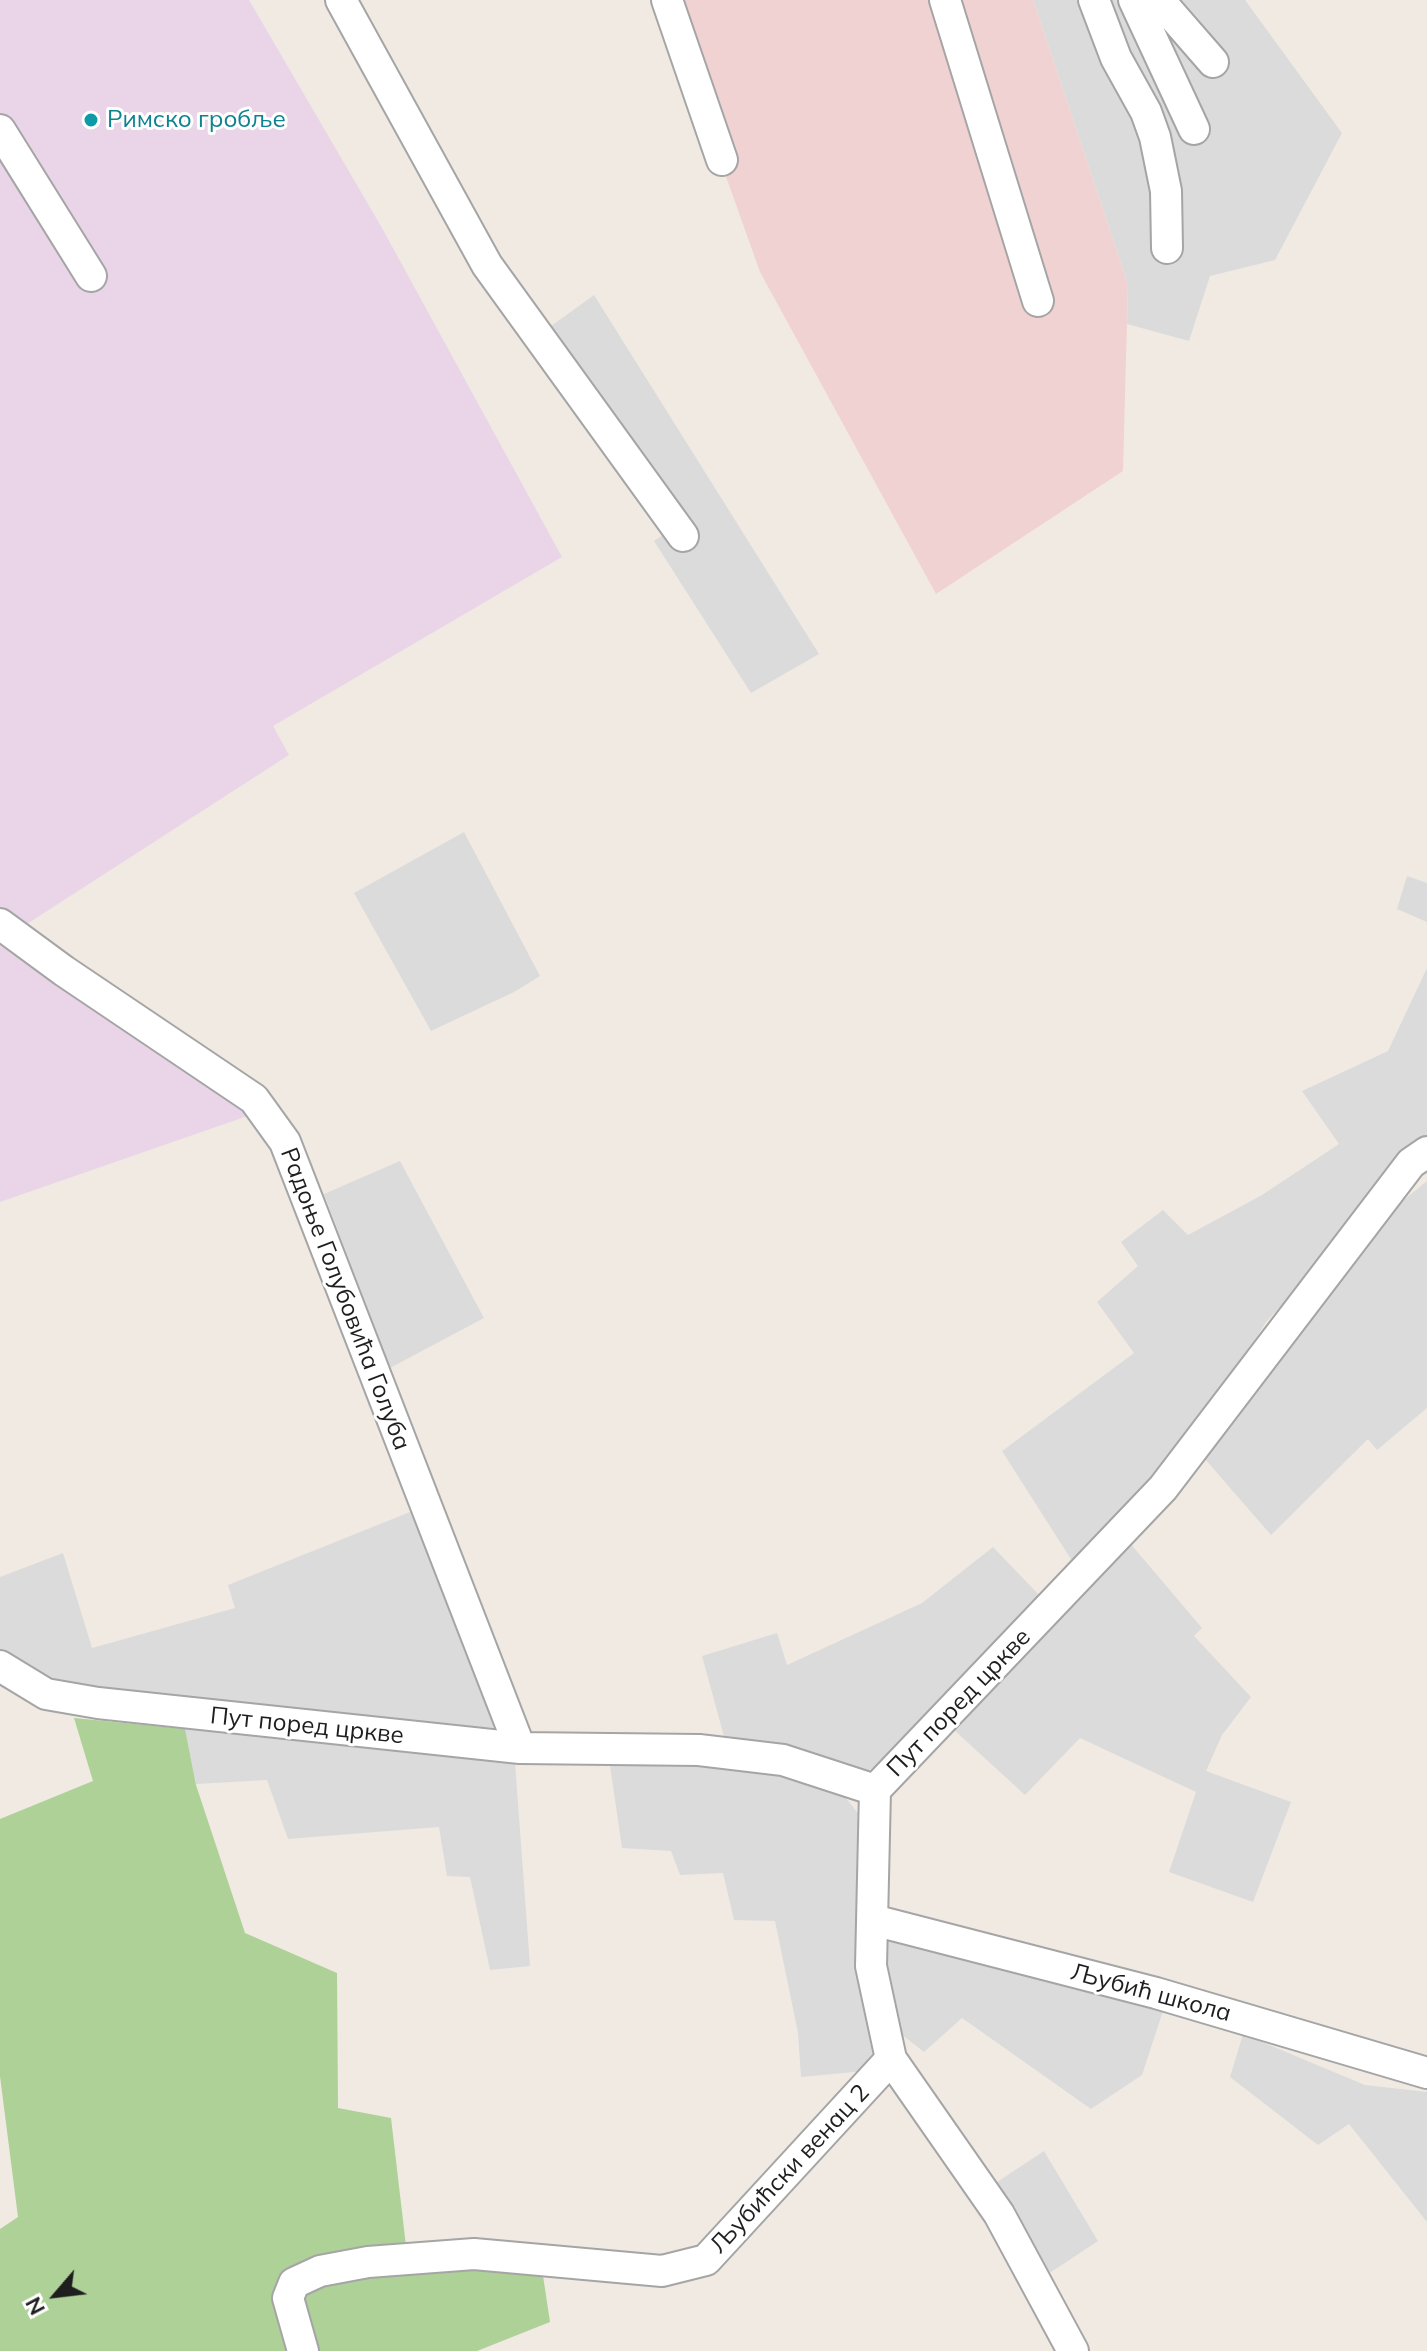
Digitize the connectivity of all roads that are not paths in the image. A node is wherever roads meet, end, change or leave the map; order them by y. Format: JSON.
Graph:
{"nodes":[{"id":1,"x":341,"y":0,"type":"edge"},
{"id":2,"x":667,"y":0,"type":"edge"},
{"id":3,"x":945,"y":0,"type":"edge"},
{"id":4,"x":1094,"y":0,"type":"edge"},
{"id":5,"x":1134,"y":0,"type":"edge"},
{"id":6,"x":1159,"y":0,"type":"edge"},
{"id":7,"x":1213,"y":62,"type":"dead end"},
{"id":8,"x":1194,"y":129,"type":"dead end"},
{"id":9,"x":0,"y":130,"type":"edge"},
{"id":10,"x":722,"y":160,"type":"dead end"},
{"id":11,"x":1167,"y":248,"type":"dead end"},
{"id":12,"x":91,"y":276,"type":"dead end"},
{"id":13,"x":1038,"y":301,"type":"dead end"},
{"id":14,"x":683,"y":536,"type":"dead end"},
{"id":15,"x":0,"y":924,"type":"edge"},
{"id":16,"x":1427,"y":1152,"type":"edge"},
{"id":17,"x":0,"y":1666,"type":"edge"},
{"id":18,"x":520,"y":1748,"type":"junction"},
{"id":19,"x":875,"y":1790,"type":"junction"},
{"id":20,"x":873,"y":1920,"type":"junction"},
{"id":21,"x":891,"y":2059,"type":"junction"},
{"id":22,"x":1427,"y":2073,"type":"edge"},
{"id":23,"x":303,"y":2351,"type":"edge"},
{"id":24,"x":1073,"y":2351,"type":"edge"}],
"edges":[{"from":1,"to":14,"type":"street"},
{"from":2,"to":10,"type":"street"},
{"from":3,"to":13,"type":"street"},
{"from":4,"to":11,"type":"street"},
{"from":5,"to":8,"type":"street"},
{"from":6,"to":7,"type":"street"},
{"from":9,"to":12,"type":"street"},
{"from":15,"to":18,"type":"street","name":"Радоње Голубовића Голуба"},
{"from":16,"to":19,"type":"street","name":"Пут поред цркве"},
{"from":17,"to":18,"type":"street","name":"Пут поред цркве"},
{"from":18,"to":19,"type":"street","name":"Пут поред цркве"},
{"from":19,"to":20,"type":"street"},
{"from":20,"to":21,"type":"street"},
{"from":20,"to":22,"type":"street","name":"Љубић школа"},
{"from":21,"to":23,"type":"street","name":"Љубићски венац 2"},
{"from":21,"to":24,"type":"street"}]}
